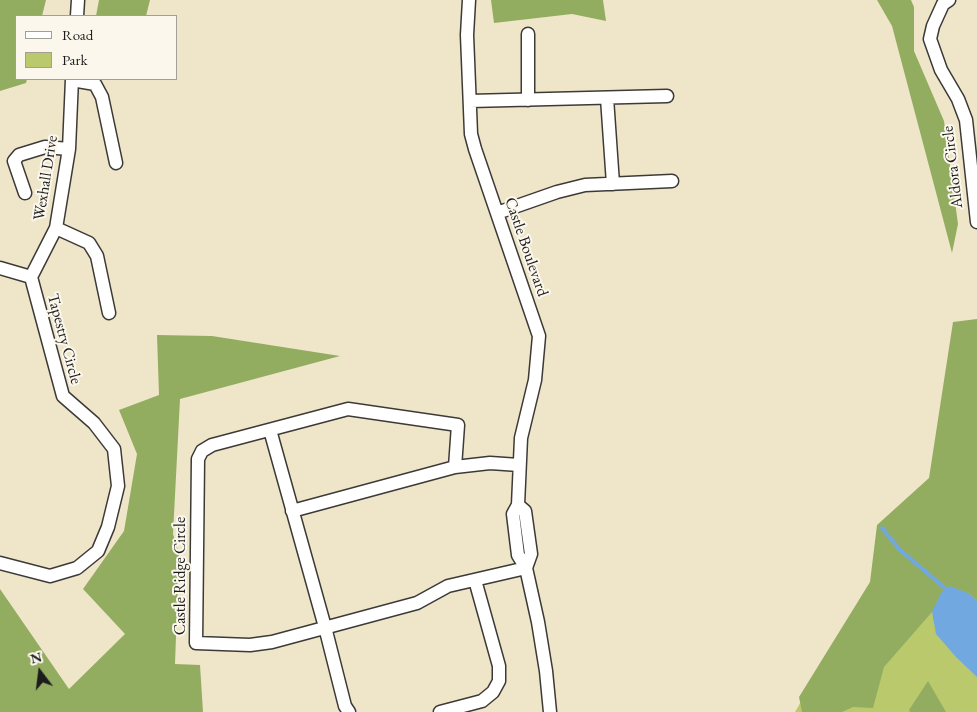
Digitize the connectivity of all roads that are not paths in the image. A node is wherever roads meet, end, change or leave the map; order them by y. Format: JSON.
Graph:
{"nodes":[{"id":1,"x":78,"y":0,"type":"edge"},
{"id":2,"x":469,"y":0,"type":"edge"},
{"id":3,"x":949,"y":0,"type":"edge"},
{"id":4,"x":77,"y":15,"type":"edge"},
{"id":5,"x":528,"y":34,"type":"dead end"},
{"id":6,"x":72,"y":80,"type":"edge"},
{"id":7,"x":666,"y":96,"type":"dead end"},
{"id":8,"x":607,"y":98,"type":"junction"},
{"id":9,"x":528,"y":100,"type":"junction"},
{"id":10,"x":470,"y":101,"type":"junction"},
{"id":11,"x":69,"y":149,"type":"junction"},
{"id":12,"x":116,"y":163,"type":"dead end"},
{"id":13,"x":672,"y":181,"type":"dead end"},
{"id":14,"x":613,"y":184,"type":"junction"},
{"id":15,"x":25,"y":193,"type":"dead end"},
{"id":16,"x":497,"y":213,"type":"junction"},
{"id":17,"x":977,"y":222,"type":"edge"},
{"id":18,"x":56,"y":228,"type":"junction"},
{"id":19,"x":0,"y":268,"type":"edge"},
{"id":20,"x":31,"y":278,"type":"junction"},
{"id":21,"x":109,"y":313,"type":"dead end"},
{"id":22,"x":270,"y":430,"type":"junction"},
{"id":23,"x":519,"y":465,"type":"junction"},
{"id":24,"x":455,"y":467,"type":"junction"},
{"id":25,"x":292,"y":510,"type":"junction"},
{"id":26,"x":0,"y":563,"type":"edge"},
{"id":27,"x":526,"y":568,"type":"junction"},
{"id":28,"x":475,"y":580,"type":"junction"},
{"id":29,"x":325,"y":627,"type":"junction"},
{"id":30,"x":349,"y":712,"type":"edge"},
{"id":31,"x":440,"y":712,"type":"edge"},
{"id":32,"x":550,"y":712,"type":"edge"}],
"edges":[{"from":1,"to":4,"type":"street"},
{"from":2,"to":10,"type":"street","name":"Castle Boulevard"},
{"from":3,"to":17,"type":"street","name":"Aldora Circle"},
{"from":5,"to":9,"type":"street"},
{"from":6,"to":11,"type":"street","name":"Wexhall Drive"},
{"from":6,"to":12,"type":"street"},
{"from":7,"to":8,"type":"street"},
{"from":8,"to":9,"type":"street"},
{"from":8,"to":14,"type":"street"},
{"from":9,"to":10,"type":"street"},
{"from":10,"to":16,"type":"street","name":"Castle Boulevard"},
{"from":11,"to":15,"type":"street"},
{"from":11,"to":18,"type":"street","name":"Wexhall Drive"},
{"from":13,"to":14,"type":"street"},
{"from":14,"to":16,"type":"street"},
{"from":16,"to":23,"type":"street","name":"Castle Boulevard"},
{"from":18,"to":20,"type":"street","name":"Wexhall Drive"},
{"from":18,"to":21,"type":"street"},
{"from":19,"to":20,"type":"street","name":"Tapestry Circle"},
{"from":20,"to":26,"type":"street","name":"Tapestry Circle"},
{"from":22,"to":24,"type":"street","name":"Castle Ridge Circle"},
{"from":22,"to":25,"type":"street"},
{"from":22,"to":29,"type":"street","name":"Castle Ridge Circle"},
{"from":23,"to":24,"type":"street"},
{"from":23,"to":27,"type":"street","name":"Castle Boulevard"},
{"from":24,"to":25,"type":"street"},
{"from":25,"to":29,"type":"street"},
{"from":27,"to":28,"type":"street","name":"Castle Ridge Circle"},
{"from":27,"to":32,"type":"street","name":"Castle Boulevard"},
{"from":28,"to":29,"type":"street","name":"Castle Ridge Circle"},
{"from":28,"to":31,"type":"street"},
{"from":29,"to":30,"type":"street"}]}
